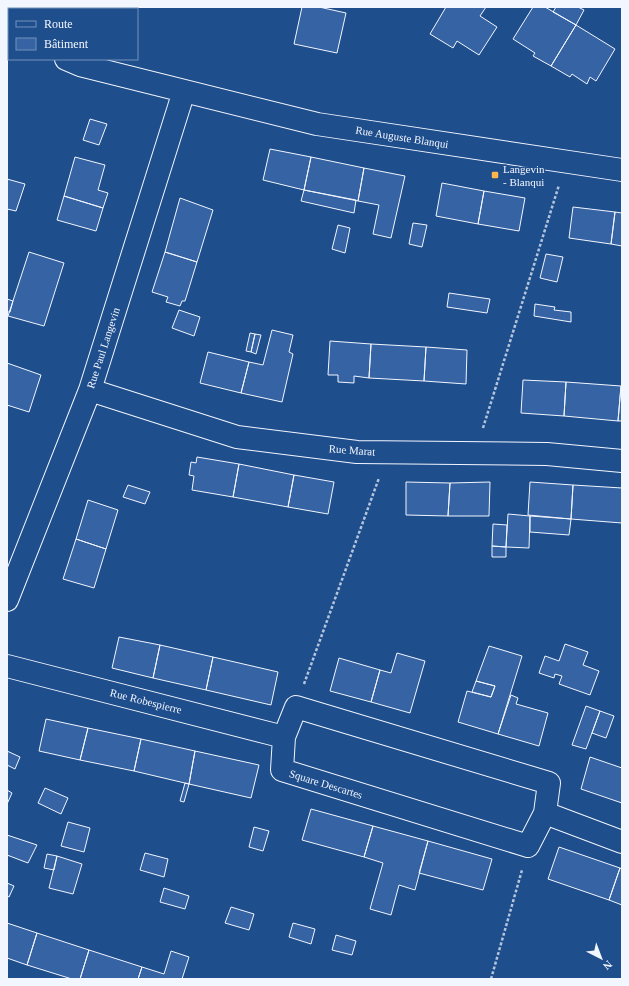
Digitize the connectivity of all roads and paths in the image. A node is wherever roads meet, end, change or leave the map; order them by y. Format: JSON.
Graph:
{"nodes":[{"id":1,"x":68,"y":60,"type":"edge"},
{"id":2,"x":184,"y":91,"type":"junction"},
{"id":3,"x":566,"y":162,"type":"junction"},
{"id":4,"x":622,"y":170,"type":"edge"},
{"id":5,"x":90,"y":390,"type":"junction"},
{"id":6,"x":388,"y":452,"type":"junction"},
{"id":7,"x":475,"y":454,"type":"junction"},
{"id":8,"x":622,"y":461,"type":"edge"},
{"id":9,"x":7,"y":600,"type":"edge"},
{"id":10,"x":7,"y":666,"type":"edge"},
{"id":11,"x":296,"y":707,"type":"junction"},
{"id":12,"x":284,"y":737,"type":"junction"},
{"id":13,"x":545,"y":813,"type":"junction"},
{"id":14,"x":622,"y":842,"type":"edge"},
{"id":15,"x":528,"y":846,"type":"junction"},
{"id":16,"x":490,"y":979,"type":"edge"}],
"edges":[{"from":1,"to":2,"type":"street","name":"Rue Auguste Blanqui"},
{"from":2,"to":3,"type":"street","name":"Rue Auguste Blanqui"},
{"from":2,"to":5,"type":"street","name":"Rue Paul Langevin"},
{"from":3,"to":4,"type":"street","name":"Rue Auguste Blanqui"},
{"from":3,"to":7,"type":"path"},
{"from":5,"to":6,"type":"street","name":"Rue Marat"},
{"from":5,"to":9,"type":"street","name":"Rue Paul Langevin"},
{"from":6,"to":7,"type":"street","name":"Rue Marat"},
{"from":6,"to":11,"type":"path"},
{"from":7,"to":8,"type":"street","name":"Rue Marat"},
{"from":10,"to":12,"type":"street","name":"Rue Robespierre"},
{"from":11,"to":12,"type":"street","name":"Square Descartes"},
{"from":11,"to":13,"type":"street"},
{"from":12,"to":15,"type":"street","name":"Square Descartes"},
{"from":13,"to":14,"type":"street"},
{"from":13,"to":15,"type":"street"},
{"from":15,"to":16,"type":"path"}]}
